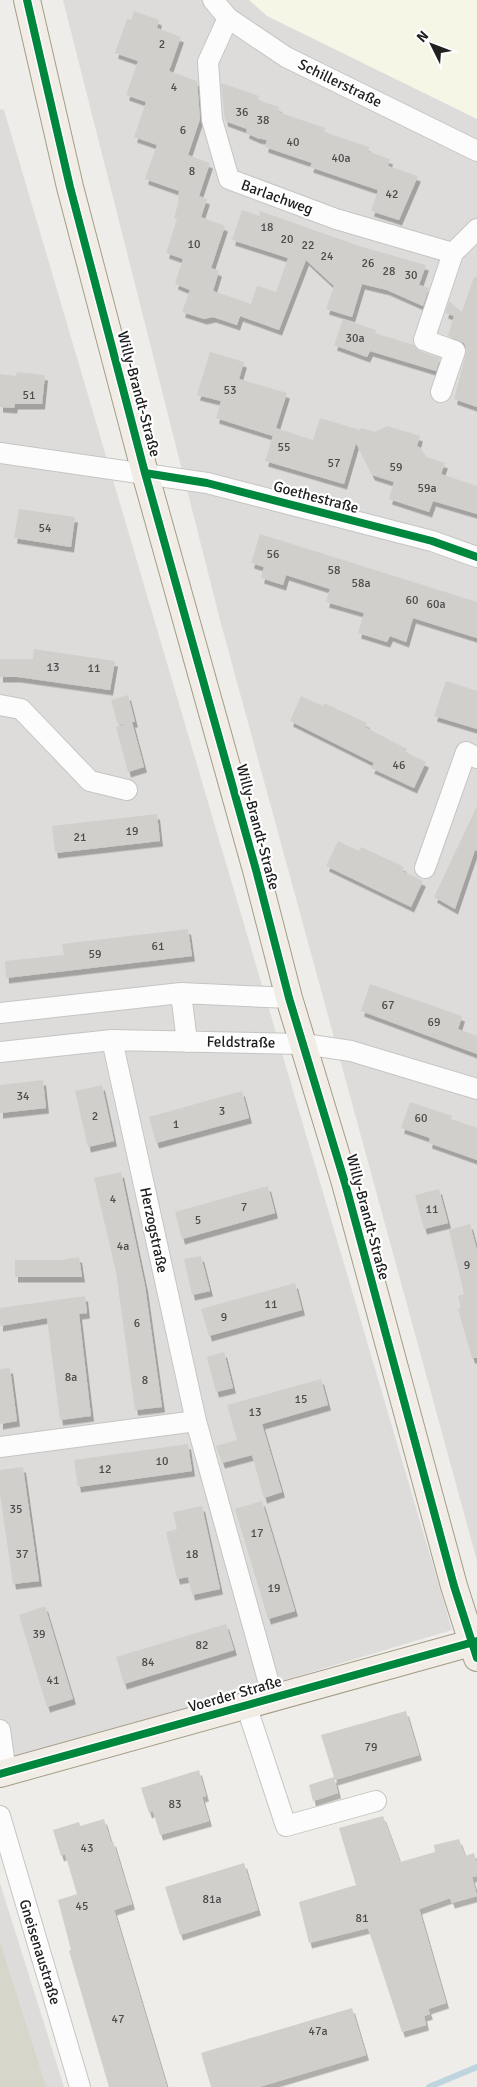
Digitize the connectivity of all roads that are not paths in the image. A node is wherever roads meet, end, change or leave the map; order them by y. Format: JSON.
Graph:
{"nodes":[{"id":1,"x":212,"y":0,"type":"edge"},
{"id":2,"x":31,"y":5,"type":"edge"},
{"id":3,"x":228,"y":18,"type":"junction"},
{"id":4,"x":477,"y":151,"type":"edge"},
{"id":5,"x":477,"y":229,"type":"edge"},
{"id":6,"x":454,"y":253,"type":"junction"},
{"id":7,"x":442,"y":392,"type":"dead end"},
{"id":8,"x":0,"y":453,"type":"edge"},
{"id":9,"x":145,"y":473,"type":"junction"},
{"id":10,"x":477,"y":557,"type":"edge"},
{"id":11,"x":0,"y":705,"type":"edge"},
{"id":12,"x":477,"y":758,"type":"edge"},
{"id":13,"x":127,"y":790,"type":"dead end"},
{"id":14,"x":425,"y":868,"type":"dead end"},
{"id":15,"x":181,"y":993,"type":"junction"},
{"id":16,"x":289,"y":998,"type":"junction"},
{"id":17,"x":0,"y":1013,"type":"edge"},
{"id":18,"x":112,"y":1040,"type":"junction"},
{"id":19,"x":187,"y":1042,"type":"junction"},
{"id":20,"x":304,"y":1044,"type":"junction"},
{"id":21,"x":0,"y":1052,"type":"edge"},
{"id":22,"x":477,"y":1089,"type":"edge"},
{"id":23,"x":196,"y":1420,"type":"junction"},
{"id":24,"x":0,"y":1446,"type":"edge"},
{"id":25,"x":475,"y":1647,"type":"edge"},
{"id":26,"x":272,"y":1698,"type":"junction"},
{"id":27,"x":246,"y":1705,"type":"junction"},
{"id":28,"x":0,"y":1730,"type":"edge"},
{"id":29,"x":3,"y":1773,"type":"edge"},
{"id":30,"x":376,"y":1801,"type":"dead end"},
{"id":31,"x":0,"y":1816,"type":"edge"},
{"id":32,"x":80,"y":2087,"type":"edge"}],
"edges":[{"from":1,"to":3,"type":"street","name":"Schillerstraße"},
{"from":2,"to":9,"type":"main road","name":"Willy-Brandt-Straße"},
{"from":3,"to":4,"type":"street","name":"Schillerstraße"},
{"from":3,"to":6,"type":"street","name":"Barlachweg"},
{"from":5,"to":6,"type":"street"},
{"from":6,"to":7,"type":"street"},
{"from":8,"to":9,"type":"street","name":"Goethestraße"},
{"from":9,"to":10,"type":"street","name":"Goethestraße"},
{"from":9,"to":16,"type":"main road","name":"Willy-Brandt-Straße"},
{"from":11,"to":13,"type":"street"},
{"from":12,"to":14,"type":"street"},
{"from":15,"to":16,"type":"street"},
{"from":15,"to":17,"type":"street"},
{"from":15,"to":19,"type":"street"},
{"from":16,"to":20,"type":"main road","name":"Willy-Brandt-Straße"},
{"from":18,"to":19,"type":"street","name":"Feldstraße"},
{"from":18,"to":21,"type":"street","name":"Feldstraße"},
{"from":18,"to":23,"type":"street","name":"Herzogstraße"},
{"from":19,"to":20,"type":"street","name":"Feldstraße"},
{"from":20,"to":22,"type":"street","name":"Feldstraße"},
{"from":20,"to":25,"type":"main road","name":"Willy-Brandt-Straße"},
{"from":23,"to":24,"type":"street"},
{"from":23,"to":26,"type":"street","name":"Herzogstraße"},
{"from":25,"to":26,"type":"main road","name":"Voerder Straße"},
{"from":26,"to":27,"type":"main road","name":"Voerder Straße"},
{"from":27,"to":29,"type":"main road","name":"Voerder Straße"},
{"from":27,"to":30,"type":"street"},
{"from":28,"to":29,"type":"street"},
{"from":31,"to":32,"type":"street","name":"Gneisenaustraße"}]}
